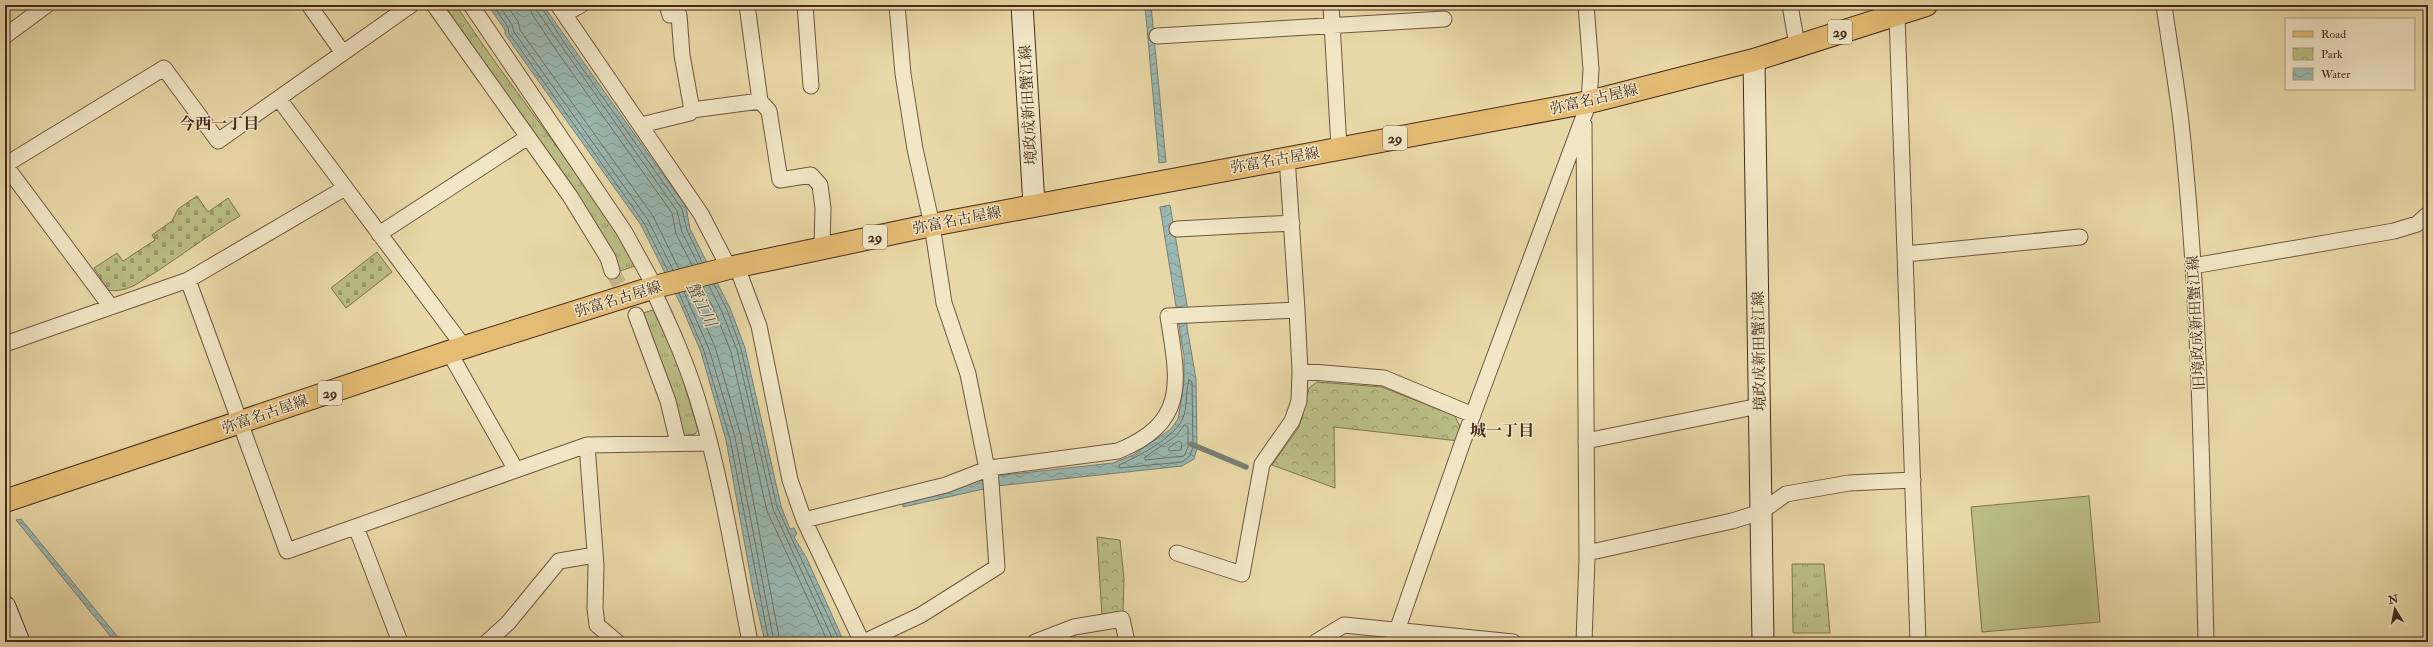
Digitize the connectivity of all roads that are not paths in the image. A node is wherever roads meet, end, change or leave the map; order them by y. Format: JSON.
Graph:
{"nodes":[{"id":1,"x":46,"y":5,"type":"edge"},
{"id":2,"x":309,"y":5,"type":"edge"},
{"id":3,"x":411,"y":5,"type":"edge"},
{"id":4,"x":434,"y":5,"type":"edge"},
{"id":5,"x":471,"y":5,"type":"edge"},
{"id":6,"x":581,"y":5,"type":"edge"},
{"id":7,"x":667,"y":5,"type":"edge"},
{"id":8,"x":747,"y":5,"type":"edge"},
{"id":9,"x":805,"y":5,"type":"edge"},
{"id":10,"x":897,"y":5,"type":"edge"},
{"id":11,"x":1022,"y":5,"type":"edge"},
{"id":12,"x":1331,"y":5,"type":"edge"},
{"id":13,"x":1586,"y":5,"type":"edge"},
{"id":14,"x":1790,"y":5,"type":"edge"},
{"id":15,"x":1926,"y":5,"type":"edge"},
{"id":16,"x":2164,"y":5,"type":"edge"},
{"id":17,"x":561,"y":10,"type":"edge"},
{"id":18,"x":1897,"y":15,"type":"junction"},
{"id":19,"x":1444,"y":19,"type":"dead end"},
{"id":20,"x":1332,"y":26,"type":"junction"},
{"id":21,"x":5,"y":36,"type":"edge"},
{"id":22,"x":1157,"y":36,"type":"dead end"},
{"id":23,"x":1797,"y":46,"type":"junction"},
{"id":24,"x":343,"y":53,"type":"junction"},
{"id":25,"x":1754,"y":60,"type":"junction"},
{"id":26,"x":811,"y":86,"type":"dead end"},
{"id":27,"x":279,"y":99,"type":"junction"},
{"id":28,"x":760,"y":101,"type":"junction"},
{"id":29,"x":1586,"y":109,"type":"junction"},
{"id":30,"x":692,"y":110,"type":"junction"},
{"id":31,"x":641,"y":125,"type":"junction"},
{"id":32,"x":528,"y":136,"type":"junction"},
{"id":33,"x":1339,"y":148,"type":"junction"},
{"id":34,"x":1287,"y":157,"type":"junction"},
{"id":35,"x":5,"y":165,"type":"edge"},
{"id":36,"x":345,"y":188,"type":"junction"},
{"id":37,"x":1034,"y":205,"type":"junction"},
{"id":38,"x":2428,"y":214,"type":"edge"},
{"id":39,"x":1292,"y":223,"type":"junction"},
{"id":40,"x":932,"y":225,"type":"junction"},
{"id":41,"x":1177,"y":229,"type":"dead end"},
{"id":42,"x":379,"y":234,"type":"junction"},
{"id":43,"x":2080,"y":237,"type":"dead end"},
{"id":44,"x":822,"y":248,"type":"junction"},
{"id":45,"x":1905,"y":254,"type":"junction"},
{"id":46,"x":2193,"y":266,"type":"junction"},
{"id":47,"x":728,"y":269,"type":"junction"},
{"id":48,"x":612,"y":271,"type":"tunnel mouth"},
{"id":49,"x":188,"y":280,"type":"junction"},
{"id":50,"x":654,"y":287,"type":"junction"},
{"id":51,"x":111,"y":307,"type":"junction"},
{"id":52,"x":1297,"y":310,"type":"junction"},
{"id":53,"x":636,"y":315,"type":"tunnel mouth"},
{"id":54,"x":5,"y":344,"type":"edge"},
{"id":55,"x":456,"y":350,"type":"junction"},
{"id":56,"x":1300,"y":371,"type":"junction"},
{"id":57,"x":1760,"y":406,"type":"junction"},
{"id":58,"x":1473,"y":415,"type":"junction"},
{"id":59,"x":240,"y":423,"type":"junction"},
{"id":60,"x":1586,"y":441,"type":"junction"},
{"id":61,"x":710,"y":442,"type":"junction"},
{"id":62,"x":678,"y":443,"type":"junction"},
{"id":63,"x":586,"y":445,"type":"junction"},
{"id":64,"x":516,"y":470,"type":"junction"},
{"id":65,"x":989,"y":471,"type":"junction"},
{"id":66,"x":1913,"y":480,"type":"junction"},
{"id":67,"x":5,"y":501,"type":"edge"},
{"id":68,"x":1761,"y":512,"type":"junction"},
{"id":69,"x":804,"y":520,"type":"junction"},
{"id":70,"x":356,"y":527,"type":"junction"},
{"id":71,"x":1587,"y":552,"type":"junction"},
{"id":72,"x":1177,"y":553,"type":"dead end"},
{"id":73,"x":595,"y":555,"type":"junction"},
{"id":74,"x":5,"y":607,"type":"edge"},
{"id":75,"x":1395,"y":636,"type":"edge"},
{"id":76,"x":19,"y":642,"type":"edge"},
{"id":77,"x":400,"y":642,"type":"edge"},
{"id":78,"x":487,"y":642,"type":"edge"},
{"id":79,"x":618,"y":642,"type":"edge"},
{"id":80,"x":750,"y":642,"type":"edge"},
{"id":81,"x":863,"y":642,"type":"edge"},
{"id":82,"x":1035,"y":642,"type":"edge"},
{"id":83,"x":1127,"y":642,"type":"edge"},
{"id":84,"x":1316,"y":642,"type":"edge"},
{"id":85,"x":1513,"y":642,"type":"edge"},
{"id":86,"x":1584,"y":642,"type":"edge"},
{"id":87,"x":1763,"y":642,"type":"edge"},
{"id":88,"x":1918,"y":642,"type":"edge"},
{"id":89,"x":2206,"y":642,"type":"edge"}],
"edges":[{"from":1,"to":21,"type":"street"},
{"from":2,"to":24,"type":"street"},
{"from":3,"to":24,"type":"street"},
{"from":4,"to":32,"type":"street"},
{"from":5,"to":50,"type":"street"},
{"from":6,"to":17,"type":"street"},
{"from":7,"to":30,"type":"street"},
{"from":8,"to":28,"type":"street"},
{"from":9,"to":26,"type":"street"},
{"from":10,"to":40,"type":"street"},
{"from":11,"to":37,"type":"main road","name":"境政成新田蟹江線"},
{"from":12,"to":20,"type":"street"},
{"from":13,"to":29,"type":"street"},
{"from":14,"to":23,"type":"street"},
{"from":15,"to":18,"type":"main road","name":"弥富名古屋線","number":"29"},
{"from":16,"to":46,"type":"street","name":"旧境政成新田蟹江線"},
{"from":17,"to":31,"type":"street"},
{"from":18,"to":23,"type":"main road","name":"弥富名古屋線","number":"29"},
{"from":18,"to":45,"type":"street"},
{"from":19,"to":20,"type":"street"},
{"from":20,"to":22,"type":"street"},
{"from":20,"to":33,"type":"street"},
{"from":23,"to":25,"type":"main road","name":"弥富名古屋線","number":"29"},
{"from":24,"to":27,"type":"street"},
{"from":25,"to":29,"type":"main road","name":"弥富名古屋線","number":"29"},
{"from":25,"to":57,"type":"main road","name":"境政成新田蟹江線"},
{"from":27,"to":35,"type":"street"},
{"from":27,"to":36,"type":"street"},
{"from":28,"to":30,"type":"street"},
{"from":28,"to":44,"type":"street"},
{"from":29,"to":33,"type":"main road","name":"弥富名古屋線","number":"29"},
{"from":29,"to":58,"type":"street"},
{"from":29,"to":60,"type":"street"},
{"from":30,"to":31,"type":"street"},
{"from":31,"to":47,"type":"street"},
{"from":32,"to":42,"type":"street"},
{"from":32,"to":48,"type":"street"},
{"from":33,"to":34,"type":"main road","name":"弥富名古屋線","number":"29"},
{"from":34,"to":37,"type":"main road","name":"弥富名古屋線","number":"29"},
{"from":34,"to":39,"type":"street"},
{"from":35,"to":51,"type":"street"},
{"from":36,"to":42,"type":"street"},
{"from":36,"to":49,"type":"street"},
{"from":37,"to":40,"type":"main road","name":"弥富名古屋線","number":"29"},
{"from":38,"to":46,"type":"street"},
{"from":39,"to":41,"type":"street"},
{"from":39,"to":52,"type":"street"},
{"from":40,"to":44,"type":"main road","name":"弥富名古屋線","number":"29"},
{"from":40,"to":65,"type":"street"},
{"from":42,"to":55,"type":"street"},
{"from":43,"to":45,"type":"street"},
{"from":44,"to":47,"type":"main road","name":"弥富名古屋線","number":"29"},
{"from":45,"to":66,"type":"street"},
{"from":46,"to":89,"type":"street","name":"旧境政成新田蟹江線"},
{"from":47,"to":50,"type":"main road","name":"弥富名古屋線","number":"29"},
{"from":47,"to":69,"type":"street"},
{"from":49,"to":51,"type":"street"},
{"from":49,"to":59,"type":"street"},
{"from":50,"to":55,"type":"main road","name":"弥富名古屋線","number":"29"},
{"from":50,"to":61,"type":"street"},
{"from":51,"to":54,"type":"street"},
{"from":52,"to":56,"type":"street"},
{"from":52,"to":65,"type":"street"},
{"from":53,"to":62,"type":"street"},
{"from":55,"to":59,"type":"main road","name":"弥富名古屋線","number":"29"},
{"from":55,"to":64,"type":"street"},
{"from":56,"to":58,"type":"street"},
{"from":56,"to":72,"type":"street"},
{"from":57,"to":60,"type":"street"},
{"from":57,"to":68,"type":"main road","name":"境政成新田蟹江線"},
{"from":58,"to":75,"type":"street"},
{"from":59,"to":67,"type":"main road","name":"弥富名古屋線","number":"29"},
{"from":59,"to":70,"type":"street"},
{"from":60,"to":71,"type":"street"},
{"from":61,"to":62,"type":"street"},
{"from":61,"to":80,"type":"street"},
{"from":62,"to":63,"type":"street"},
{"from":63,"to":64,"type":"street"},
{"from":63,"to":73,"type":"street"},
{"from":64,"to":70,"type":"street"},
{"from":65,"to":69,"type":"street"},
{"from":65,"to":81,"type":"street"},
{"from":66,"to":68,"type":"street"},
{"from":66,"to":88,"type":"street"},
{"from":68,"to":71,"type":"street"},
{"from":68,"to":87,"type":"main road","name":"境政成新田蟹江線"},
{"from":69,"to":81,"type":"street"},
{"from":70,"to":77,"type":"street"},
{"from":71,"to":86,"type":"street"},
{"from":73,"to":78,"type":"street"},
{"from":73,"to":79,"type":"street"},
{"from":74,"to":76,"type":"main road"},
{"from":75,"to":84,"type":"street"},
{"from":75,"to":85,"type":"street"},
{"from":82,"to":83,"type":"street"}]}
